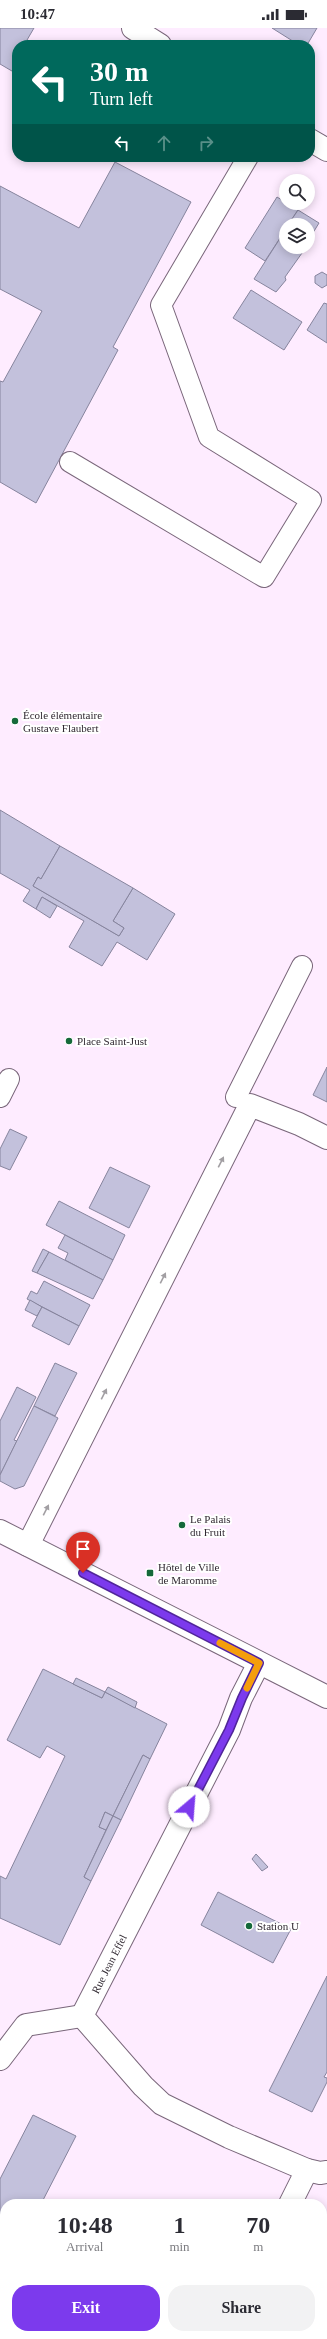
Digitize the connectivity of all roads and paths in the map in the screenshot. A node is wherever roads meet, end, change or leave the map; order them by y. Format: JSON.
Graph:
{"nodes":[{"id":1,"x":133,"y":28,"type":"edge"},
{"id":2,"x":152,"y":40,"type":"edge"},
{"id":3,"x":315,"y":143,"type":"edge"},
{"id":4,"x":327,"y":150,"type":"edge"},
{"id":5,"x":245,"y":162,"type":"edge"},
{"id":6,"x":70,"y":462,"type":"dead end"},
{"id":7,"x":302,"y":966,"type":"dead end"},
{"id":8,"x":9,"y":1079,"type":"dead end"},
{"id":9,"x":0,"y":1097,"type":"edge"},
{"id":10,"x":236,"y":1097,"type":"dead end"},
{"id":11,"x":327,"y":1138,"type":"edge"},
{"id":12,"x":0,"y":1531,"type":"edge"},
{"id":13,"x":28,"y":1545,"type":"junction"},
{"id":14,"x":259,"y":1663,"type":"junction"},
{"id":15,"x":327,"y":1697,"type":"edge"},
{"id":16,"x":82,"y":2016,"type":"junction"},
{"id":17,"x":0,"y":2059,"type":"edge"},
{"id":18,"x":317,"y":2171,"type":"edge"},
{"id":19,"x":294,"y":2199,"type":"edge"}],
"edges":[{"from":1,"to":2,"type":"street"},
{"from":3,"to":4,"type":"street"},
{"from":5,"to":6,"type":"lane"},
{"from":7,"to":10,"type":"lane"},
{"from":8,"to":9,"type":"lane"},
{"from":13,"to":11,"type":"street","one_way":true},
{"from":12,"to":13,"type":"street"},
{"from":13,"to":14,"type":"street"},
{"from":14,"to":15,"type":"street"},
{"from":14,"to":16,"type":"street","name":"Rue Jean Effel"},
{"from":16,"to":17,"type":"street"},
{"from":16,"to":18,"type":"street"},
{"from":18,"to":19,"type":"street"}]}
